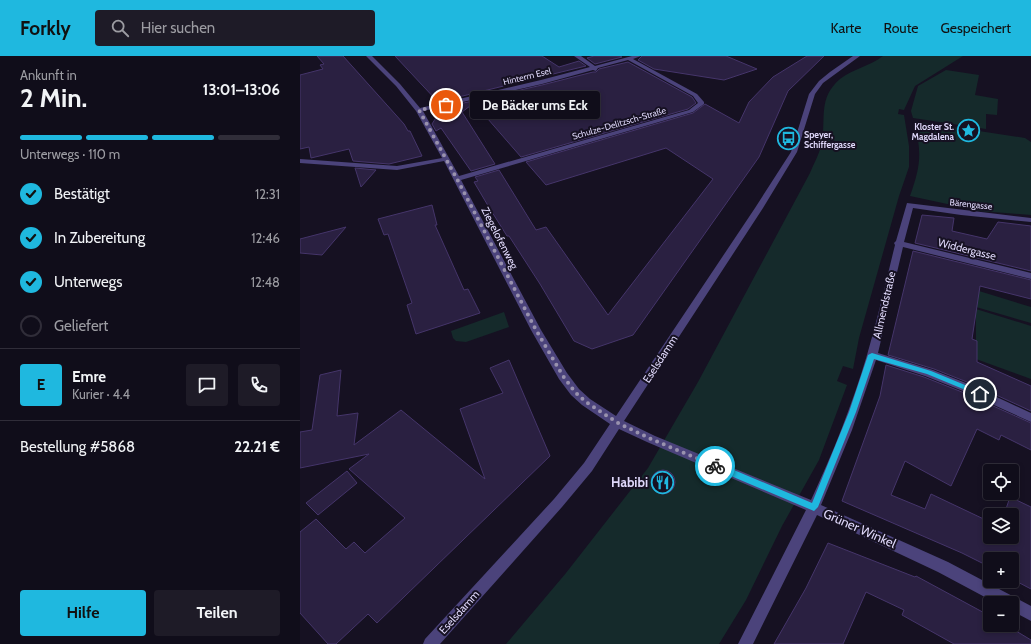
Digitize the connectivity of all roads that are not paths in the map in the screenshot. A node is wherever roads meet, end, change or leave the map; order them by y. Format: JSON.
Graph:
{"nodes":[{"id":1,"x":369,"y":56,"type":"edge"},
{"id":2,"x":577,"y":56,"type":"edge"},
{"id":3,"x":638,"y":56,"type":"edge"},
{"id":4,"x":857,"y":56,"type":"edge"},
{"id":5,"x":629,"y":59,"type":"junction"},
{"id":6,"x":596,"y":68,"type":"junction"},
{"id":7,"x":419,"y":110,"type":"junction"},
{"id":8,"x":445,"y":159,"type":"junction"},
{"id":9,"x":300,"y":161,"type":"edge"},
{"id":10,"x":457,"y":179,"type":"junction"},
{"id":11,"x":910,"y":205,"type":"joint"},
{"id":12,"x":1031,"y":220,"type":"edge"},
{"id":13,"x":898,"y":243,"type":"junction"},
{"id":14,"x":1031,"y":276,"type":"edge"},
{"id":15,"x":872,"y":355,"type":"junction"},
{"id":16,"x":1031,"y":418,"type":"edge"},
{"id":17,"x":618,"y":423,"type":"junction"},
{"id":18,"x":814,"y":507,"type":"junction"},
{"id":19,"x":1031,"y":614,"type":"edge"},
{"id":20,"x":430,"y":644,"type":"edge"},
{"id":21,"x":745,"y":644,"type":"edge"}],
"edges":[{"from":1,"to":7,"type":"street","name":"Ziegelofenweg"},
{"from":2,"to":6,"type":"street"},
{"from":3,"to":5,"type":"street","name":"Hinterm Esel"},
{"from":4,"to":17,"type":"street","name":"Eselsdamm"},
{"from":5,"to":6,"type":"street","name":"Hinterm Esel"},
{"from":5,"to":10,"type":"street","name":"Schulze-Delitzsch-Straße"},
{"from":6,"to":7,"type":"street","name":"Hinterm Esel"},
{"from":7,"to":8,"type":"street","name":"Ziegelofenweg"},
{"from":8,"to":9,"type":"street"},
{"from":8,"to":10,"type":"street","name":"Ziegelofenweg"},
{"from":10,"to":17,"type":"street","name":"Ziegelofenweg"},
{"from":11,"to":12,"type":"street","name":"Bärengasse"},
{"from":11,"to":13,"type":"street","name":"Allmendstraße"},
{"from":13,"to":14,"type":"street","name":"Widdergasse"},
{"from":13,"to":15,"type":"street","name":"Allmendstraße"},
{"from":15,"to":16,"type":"street"},
{"from":15,"to":18,"type":"street","name":"Allmendstraße"},
{"from":17,"to":18,"type":"street","name":"Grüner Winkel"},
{"from":17,"to":20,"type":"street","name":"Eselsdamm"},
{"from":18,"to":19,"type":"street","name":"Grüner Winkel"},
{"from":18,"to":21,"type":"street","name":"Allmendstraße"}]}
